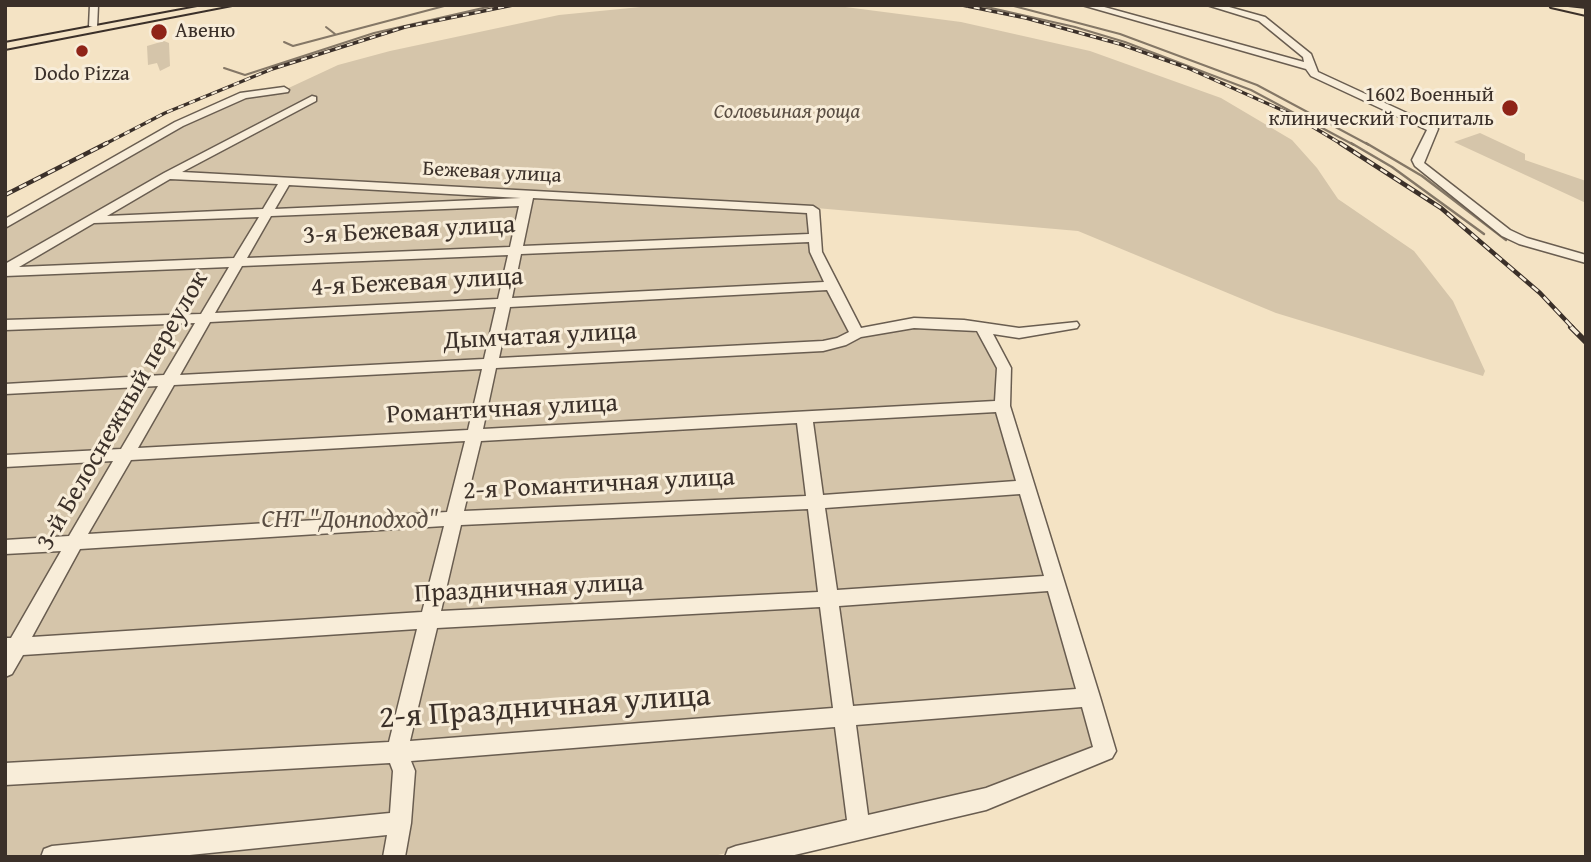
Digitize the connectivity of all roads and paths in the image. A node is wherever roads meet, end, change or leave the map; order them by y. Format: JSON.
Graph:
{"nodes":[{"id":1,"x":94,"y":5,"type":"edge"},
{"id":2,"x":211,"y":5,"type":"edge"},
{"id":3,"x":227,"y":5,"type":"edge"},
{"id":4,"x":1086,"y":5,"type":"edge"},
{"id":5,"x":1211,"y":5,"type":"edge"},
{"id":6,"x":1555,"y":5,"type":"edge"},
{"id":7,"x":191,"y":9,"type":"edge"},
{"id":8,"x":1586,"y":12,"type":"edge"},
{"id":9,"x":94,"y":26,"type":"junction"},
{"id":10,"x":5,"y":44,"type":"edge"},
{"id":11,"x":1310,"y":67,"type":"junction"},
{"id":12,"x":284,"y":90,"type":"dead end"},
{"id":13,"x":312,"y":99,"type":"dead end"},
{"id":14,"x":168,"y":174,"type":"junction"},
{"id":15,"x":286,"y":180,"type":"junction"},
{"id":16,"x":528,"y":198,"type":"junction"},
{"id":17,"x":269,"y":212,"type":"junction"},
{"id":18,"x":89,"y":220,"type":"junction"},
{"id":19,"x":5,"y":224,"type":"edge"},
{"id":20,"x":814,"y":238,"type":"junction"},
{"id":21,"x":517,"y":249,"type":"junction"},
{"id":22,"x":1586,"y":259,"type":"edge"},
{"id":23,"x":239,"y":261,"type":"junction"},
{"id":24,"x":5,"y":271,"type":"edge"},
{"id":25,"x":831,"y":286,"type":"junction"},
{"id":26,"x":503,"y":303,"type":"junction"},
{"id":27,"x":206,"y":318,"type":"junction"},
{"id":28,"x":5,"y":325,"type":"edge"},
{"id":29,"x":1072,"y":325,"type":"dead end"},
{"id":30,"x":983,"y":329,"type":"junction"},
{"id":31,"x":858,"y":333,"type":"junction"},
{"id":32,"x":488,"y":365,"type":"junction"},
{"id":33,"x":168,"y":381,"type":"junction"},
{"id":34,"x":5,"y":388,"type":"edge"},
{"id":35,"x":1002,"y":406,"type":"junction"},
{"id":36,"x":804,"y":416,"type":"junction"},
{"id":37,"x":474,"y":436,"type":"junction"},
{"id":38,"x":126,"y":455,"type":"junction"},
{"id":39,"x":5,"y":461,"type":"edge"},
{"id":40,"x":1027,"y":487,"type":"junction"},
{"id":41,"x":814,"y":502,"type":"junction"},
{"id":42,"x":454,"y":518,"type":"junction"},
{"id":43,"x":74,"y":543,"type":"junction"},
{"id":44,"x":5,"y":547,"type":"edge"},
{"id":45,"x":1055,"y":583,"type":"junction"},
{"id":46,"x":828,"y":599,"type":"junction"},
{"id":47,"x":430,"y":620,"type":"junction"},
{"id":48,"x":11,"y":647,"type":"edge"},
{"id":49,"x":5,"y":668,"type":"edge"},
{"id":50,"x":1090,"y":697,"type":"junction"},
{"id":51,"x":844,"y":715,"type":"junction"},
{"id":52,"x":397,"y":751,"type":"junction"},
{"id":53,"x":5,"y":774,"type":"edge"},
{"id":54,"x":400,"y":823,"type":"junction"},
{"id":55,"x":859,"y":827,"type":"junction"},
{"id":56,"x":52,"y":857,"type":"edge"},
{"id":57,"x":394,"y":857,"type":"edge"},
{"id":58,"x":736,"y":857,"type":"edge"}],
"edges":[{"from":1,"to":9,"type":"street"},
{"from":2,"to":7,"type":"main road"},
{"from":3,"to":7,"type":"main road"},
{"from":4,"to":11,"type":"street"},
{"from":5,"to":11,"type":"street"},
{"from":6,"to":8,"type":"main road"},
{"from":7,"to":9,"type":"main road"},
{"from":7,"to":10,"type":"main road"},
{"from":9,"to":10,"type":"main road"},
{"from":11,"to":22,"type":"street"},
{"from":12,"to":19,"type":"street"},
{"from":13,"to":14,"type":"street"},
{"from":14,"to":15,"type":"street","name":"Бежевая улица"},
{"from":14,"to":18,"type":"street"},
{"from":15,"to":16,"type":"street","name":"Бежевая улица"},
{"from":15,"to":17,"type":"street","name":"3-й Белоснежный переулок"},
{"from":16,"to":17,"type":"street"},
{"from":16,"to":20,"type":"street","name":"Бежевая улица"},
{"from":16,"to":21,"type":"street"},
{"from":17,"to":18,"type":"street"},
{"from":17,"to":23,"type":"street","name":"3-й Белоснежный переулок"},
{"from":18,"to":24,"type":"street"},
{"from":20,"to":21,"type":"street","name":"3-я Бежевая улица"},
{"from":20,"to":25,"type":"street"},
{"from":21,"to":23,"type":"street","name":"3-я Бежевая улица"},
{"from":21,"to":26,"type":"street"},
{"from":23,"to":24,"type":"street","name":"3-я Бежевая улица"},
{"from":23,"to":27,"type":"street","name":"3-й Белоснежный переулок"},
{"from":25,"to":26,"type":"street","name":"4-я Бежевая улица"},
{"from":25,"to":31,"type":"street"},
{"from":26,"to":27,"type":"street","name":"4-я Бежевая улица"},
{"from":26,"to":32,"type":"street"},
{"from":27,"to":28,"type":"street","name":"4-я Бежевая улица"},
{"from":27,"to":33,"type":"street","name":"3-й Белоснежный переулок"},
{"from":29,"to":30,"type":"street","name":"Дымчатая улица"},
{"from":30,"to":31,"type":"street","name":"Дымчатая улица"},
{"from":30,"to":35,"type":"street"},
{"from":31,"to":32,"type":"street","name":"Дымчатая улица"},
{"from":32,"to":33,"type":"street","name":"Дымчатая улица"},
{"from":32,"to":37,"type":"street"},
{"from":33,"to":34,"type":"street","name":"Дымчатая улица"},
{"from":33,"to":38,"type":"street","name":"3-й Белоснежный переулок"},
{"from":35,"to":36,"type":"street","name":"Романтичная улица"},
{"from":35,"to":40,"type":"street"},
{"from":36,"to":37,"type":"street","name":"Романтичная улица"},
{"from":36,"to":41,"type":"street"},
{"from":37,"to":38,"type":"street","name":"Романтичная улица"},
{"from":37,"to":42,"type":"street"},
{"from":38,"to":39,"type":"street","name":"Романтичная улица"},
{"from":38,"to":43,"type":"street","name":"3-й Белоснежный переулок"},
{"from":40,"to":41,"type":"street","name":"2-я Романтичная улица"},
{"from":40,"to":45,"type":"street"},
{"from":41,"to":42,"type":"street","name":"2-я Романтичная улица"},
{"from":41,"to":46,"type":"street"},
{"from":42,"to":43,"type":"street","name":"2-я Романтичная улица"},
{"from":42,"to":47,"type":"street"},
{"from":43,"to":44,"type":"street","name":"2-я Романтичная улица"},
{"from":43,"to":48,"type":"street","name":"3-й Белоснежный переулок"},
{"from":45,"to":46,"type":"street","name":"Праздничная улица"},
{"from":45,"to":50,"type":"street"},
{"from":46,"to":47,"type":"street","name":"Праздничная улица"},
{"from":46,"to":51,"type":"street"},
{"from":47,"to":48,"type":"street","name":"Праздничная улица"},
{"from":47,"to":52,"type":"street"},
{"from":48,"to":49,"type":"street","name":"3-й Белоснежный переулок"},
{"from":50,"to":51,"type":"street","name":"2-я Праздничная улица"},
{"from":50,"to":55,"type":"street"},
{"from":51,"to":52,"type":"street","name":"2-я Праздничная улица"},
{"from":51,"to":55,"type":"street"},
{"from":52,"to":53,"type":"street","name":"2-я Праздничная улица"},
{"from":52,"to":54,"type":"street"},
{"from":54,"to":56,"type":"street"},
{"from":54,"to":57,"type":"street"},
{"from":55,"to":58,"type":"street"}]}
